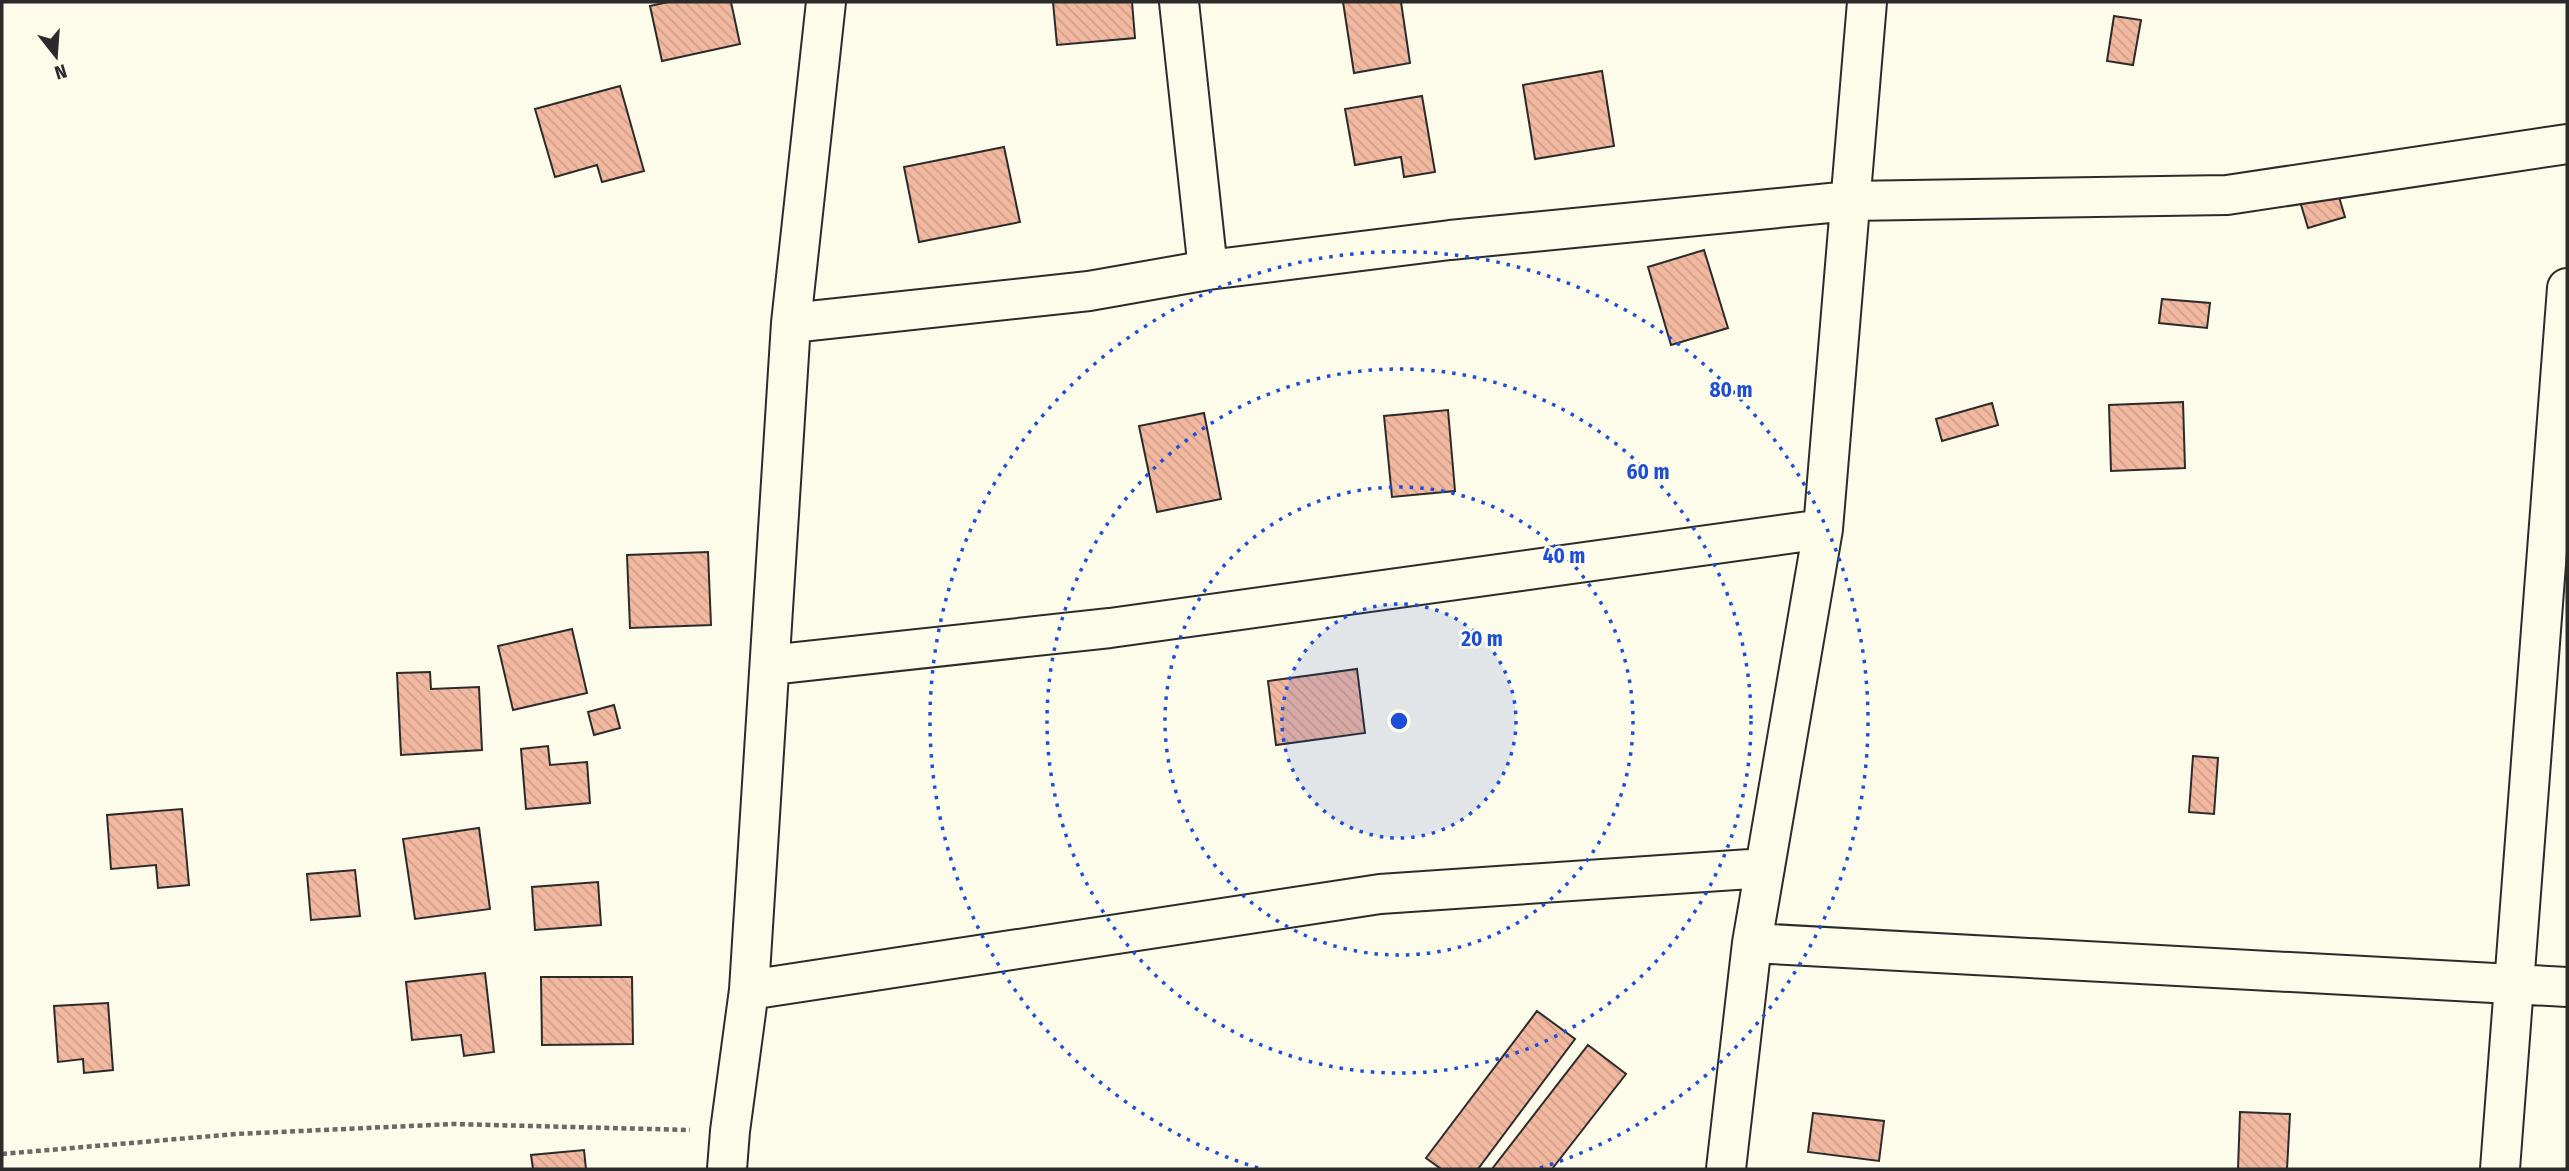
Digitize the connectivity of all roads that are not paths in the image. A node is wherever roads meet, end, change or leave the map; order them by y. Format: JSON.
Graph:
{"nodes":[{"id":1,"x":825,"y":2,"type":"edge"},
{"id":2,"x":1179,"y":2,"type":"edge"},
{"id":3,"x":1867,"y":2,"type":"edge"},
{"id":4,"x":2567,"y":144,"type":"edge"},
{"id":5,"x":1850,"y":201,"type":"junction"},
{"id":6,"x":1208,"y":270,"type":"junction"},
{"id":7,"x":2567,"y":288,"type":"edge"},
{"id":8,"x":791,"y":323,"type":"junction"},
{"id":9,"x":1824,"y":529,"type":"junction"},
{"id":10,"x":770,"y":665,"type":"junction"},
{"id":11,"x":1765,"y":868,"type":"junction"},
{"id":12,"x":1752,"y":943,"type":"junction"},
{"id":13,"x":2514,"y":984,"type":"junction"},
{"id":14,"x":2567,"y":987,"type":"edge"},
{"id":15,"x":749,"y":990,"type":"junction"},
{"id":16,"x":727,"y":1169,"type":"edge"},
{"id":17,"x":1726,"y":1169,"type":"edge"},
{"id":18,"x":2500,"y":1169,"type":"edge"}],
"edges":[{"from":1,"to":8,"type":"street"},
{"from":2,"to":6,"type":"street"},
{"from":3,"to":5,"type":"street"},
{"from":4,"to":5,"type":"street"},
{"from":5,"to":6,"type":"street"},
{"from":5,"to":9,"type":"street"},
{"from":6,"to":8,"type":"street"},
{"from":7,"to":13,"type":"street"},
{"from":8,"to":10,"type":"street"},
{"from":9,"to":10,"type":"street"},
{"from":9,"to":11,"type":"street"},
{"from":10,"to":15,"type":"street"},
{"from":11,"to":12,"type":"street"},
{"from":11,"to":15,"type":"street"},
{"from":12,"to":13,"type":"street"},
{"from":12,"to":17,"type":"street"},
{"from":13,"to":14,"type":"street"},
{"from":13,"to":18,"type":"street"},
{"from":15,"to":16,"type":"street"}]}
